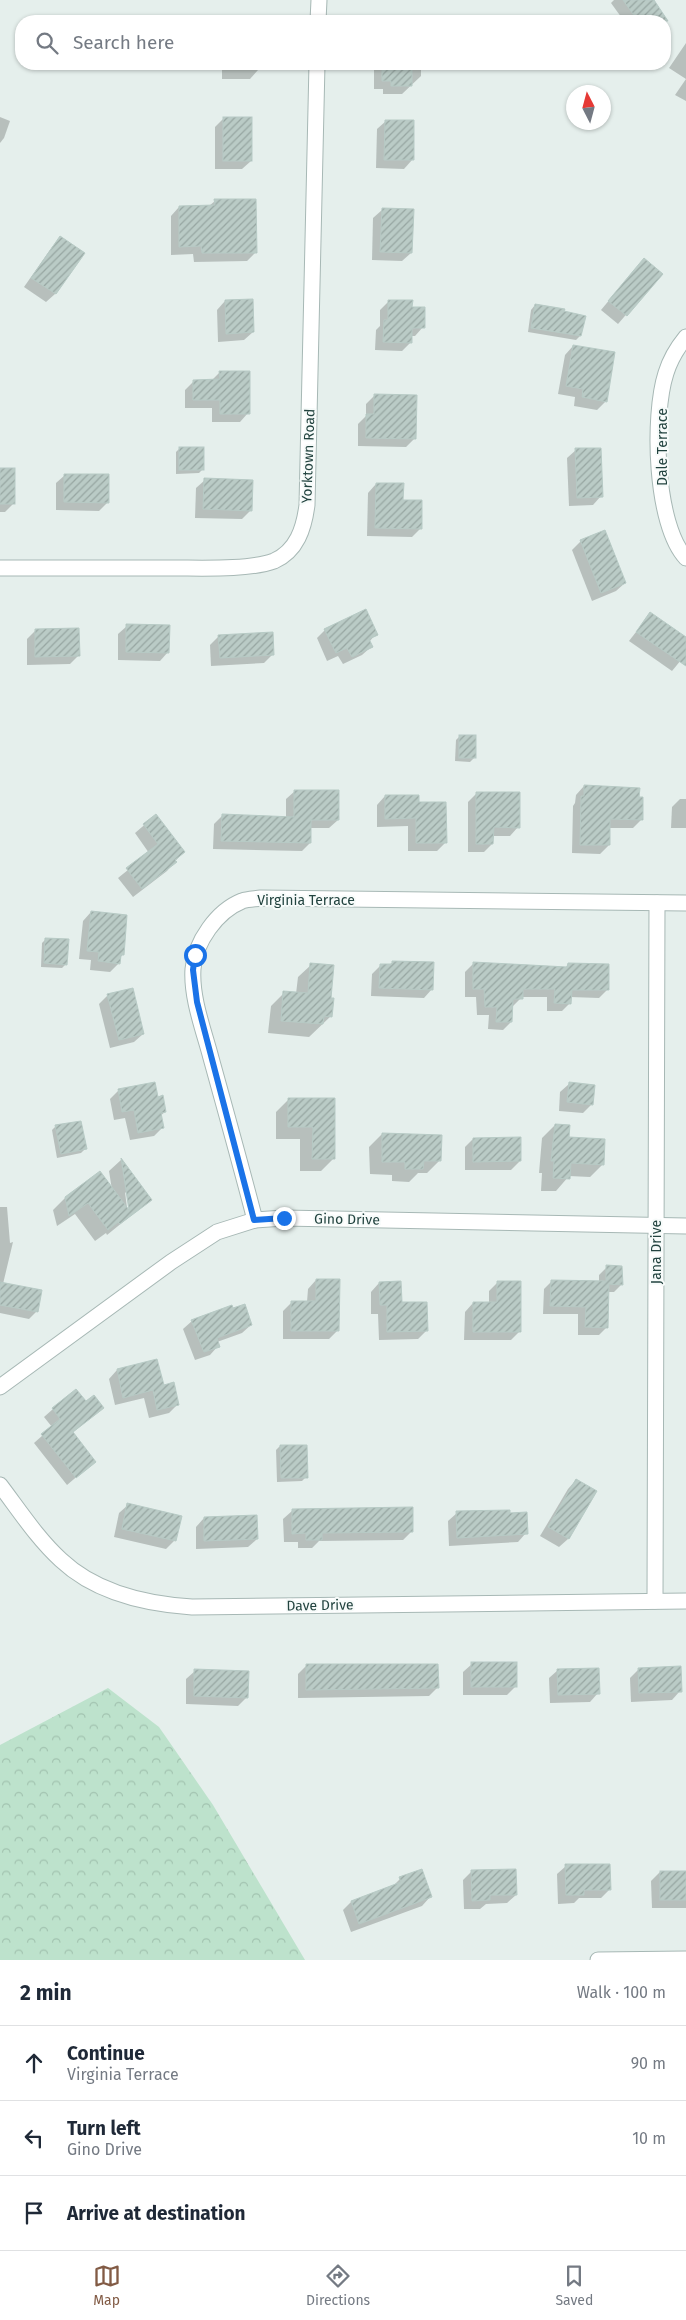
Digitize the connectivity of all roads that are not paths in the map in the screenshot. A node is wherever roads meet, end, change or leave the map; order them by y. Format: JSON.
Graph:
{"nodes":[{"id":1,"x":319,"y":0,"type":"edge"},
{"id":2,"x":318,"y":15,"type":"edge"},
{"id":3,"x":318,"y":70,"type":"edge"},
{"id":4,"x":686,"y":337,"type":"edge"},
{"id":5,"x":686,"y":558,"type":"edge"},
{"id":6,"x":0,"y":568,"type":"edge"},
{"id":7,"x":657,"y":903,"type":"junction"},
{"id":8,"x":686,"y":903,"type":"edge"},
{"id":9,"x":254,"y":1220,"type":"junction"},
{"id":10,"x":656,"y":1225,"type":"junction"},
{"id":11,"x":686,"y":1226,"type":"edge"},
{"id":12,"x":0,"y":1387,"type":"edge"},
{"id":13,"x":0,"y":1485,"type":"edge"},
{"id":14,"x":686,"y":1601,"type":"edge"},
{"id":15,"x":655,"y":1602,"type":"junction"},
{"id":16,"x":686,"y":1959,"type":"edge"},
{"id":17,"x":598,"y":1960,"type":"edge"}],
"edges":[{"from":1,"to":2,"type":"street"},
{"from":3,"to":6,"type":"street","name":"Yorktown Road"},
{"from":4,"to":5,"type":"street","name":"Dale Terrace"},
{"from":7,"to":8,"type":"street","name":"Virginia Terrace"},
{"from":7,"to":9,"type":"street","name":"Virginia Terrace"},
{"from":7,"to":10,"type":"street","name":"Jana Drive"},
{"from":9,"to":10,"type":"street","name":"Gino Drive"},
{"from":9,"to":12,"type":"street","name":"Gino Drive"},
{"from":10,"to":11,"type":"street","name":"Gino Drive"},
{"from":10,"to":15,"type":"street","name":"Jana Drive"},
{"from":13,"to":15,"type":"street","name":"Dave Drive"},
{"from":14,"to":15,"type":"street","name":"Dave Drive"},
{"from":16,"to":17,"type":"street"}]}
